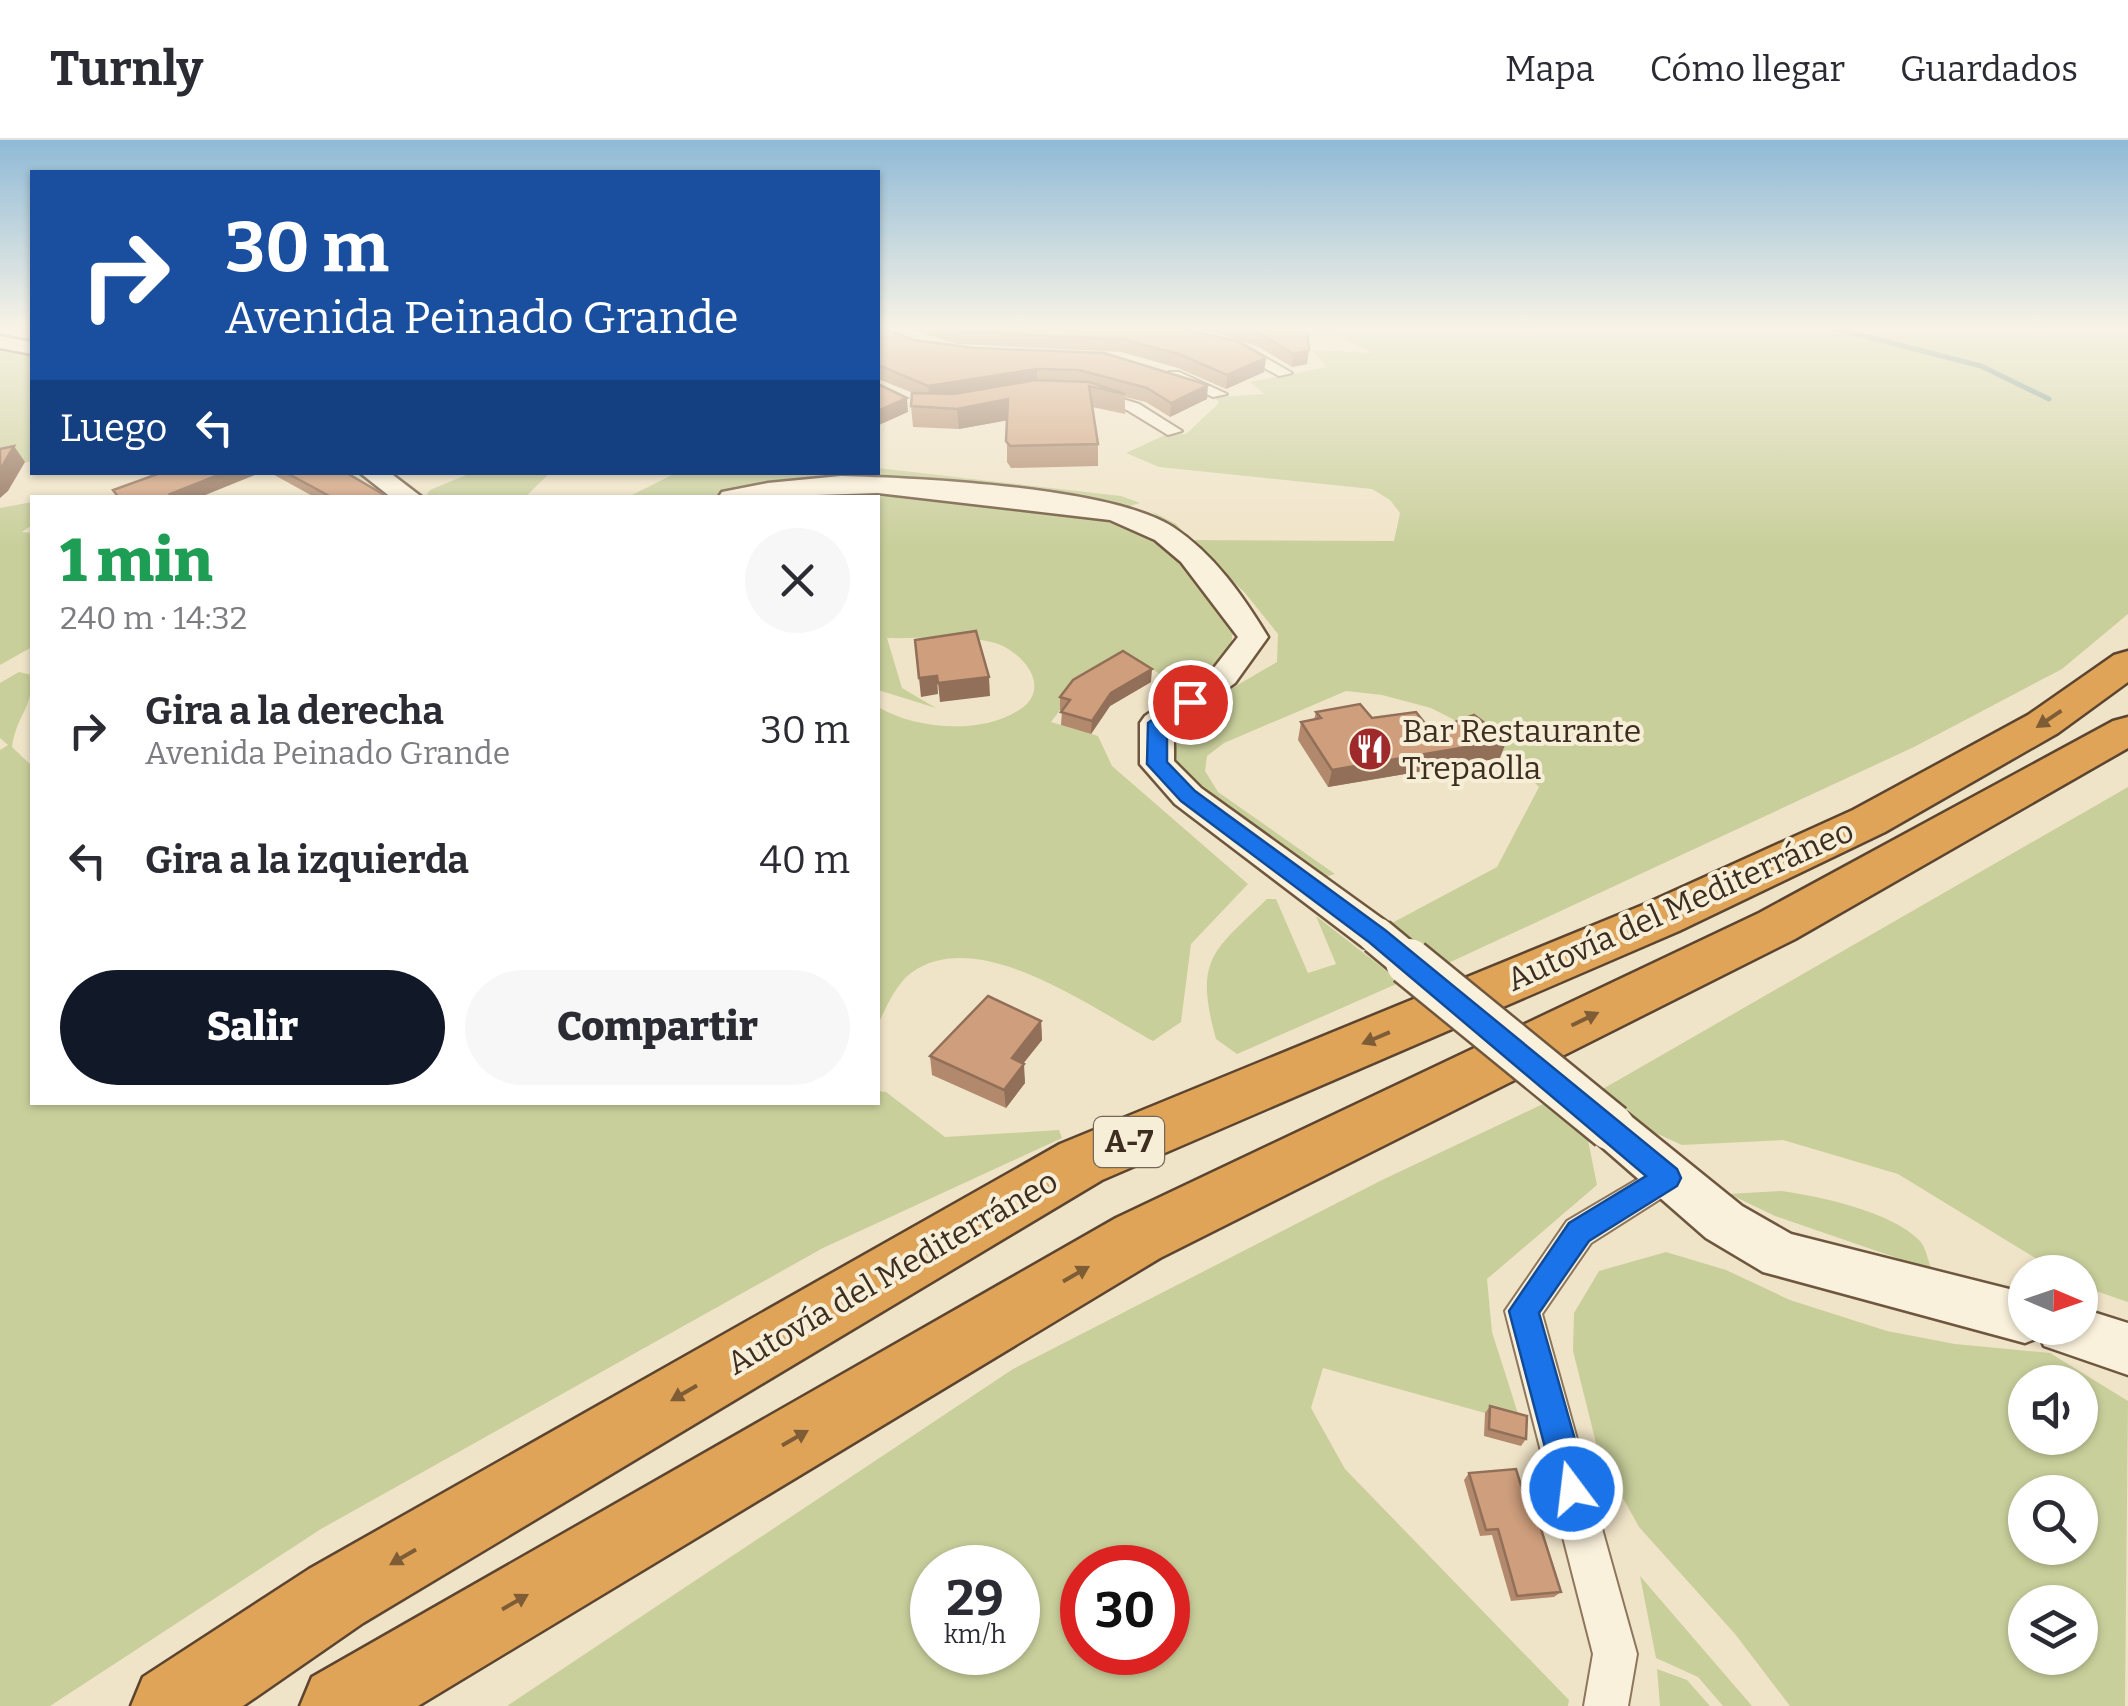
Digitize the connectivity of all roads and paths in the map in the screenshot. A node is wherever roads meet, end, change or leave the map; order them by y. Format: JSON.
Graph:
{"nodes":[{"id":1,"x":1112,"y":401,"type":"edge"},
{"id":2,"x":1174,"y":430,"type":"dead end"},
{"id":3,"x":376,"y":475,"type":"edge"},
{"id":4,"x":402,"y":492,"type":"edge"},
{"id":5,"x":746,"y":495,"type":"edge"},
{"id":6,"x":2128,"y":662,"type":"edge"},
{"id":7,"x":2128,"y":730,"type":"edge"},
{"id":8,"x":1668,"y":1178,"type":"junction"},
{"id":9,"x":2008,"y":1314,"type":"edge"},
{"id":10,"x":2098,"y":1339,"type":"edge"},
{"id":11,"x":2128,"y":1349,"type":"edge"},
{"id":12,"x":172,"y":1706,"type":"edge"},
{"id":13,"x":341,"y":1706,"type":"edge"},
{"id":14,"x":1606,"y":1706,"type":"edge"}],
"edges":[{"from":1,"to":2,"type":"street"},
{"from":3,"to":4,"type":"main road"},
{"from":5,"to":8,"type":"main road","bridge":true},
{"from":6,"to":12,"type":"highway","name":"Autovía del Mediterráneo","number":"A-7","one_way":true},
{"from":13,"to":7,"type":"highway","name":"Autovía del Mediterráneo","one_way":true},
{"from":8,"to":9,"type":"main road"},
{"from":8,"to":14,"type":"street"},
{"from":10,"to":11,"type":"main road"}]}
